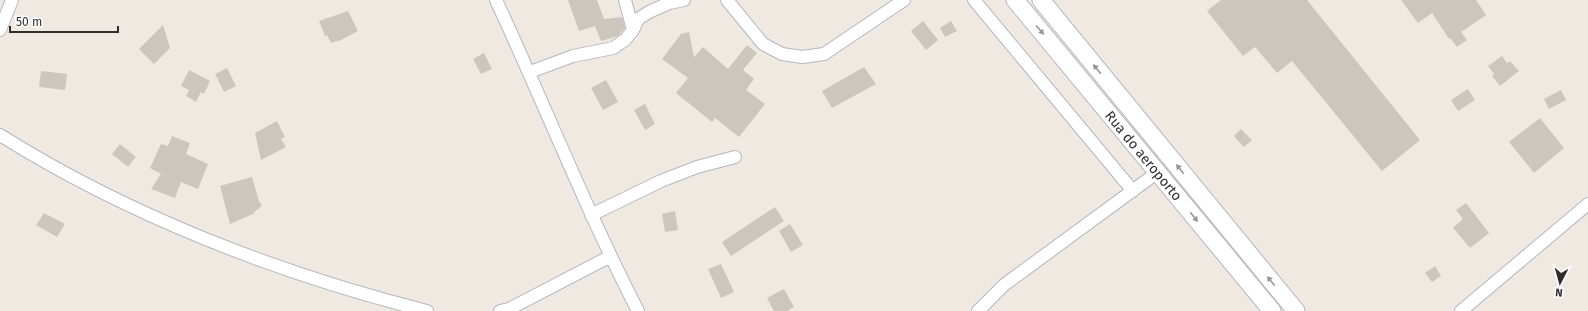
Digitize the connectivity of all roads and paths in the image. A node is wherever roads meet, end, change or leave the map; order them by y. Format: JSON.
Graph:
{"nodes":[{"id":1,"x":12,"y":0,"type":"edge"},
{"id":2,"x":496,"y":0,"type":"edge"},
{"id":3,"x":625,"y":0,"type":"edge"},
{"id":4,"x":684,"y":0,"type":"edge"},
{"id":5,"x":727,"y":0,"type":"edge"},
{"id":6,"x":904,"y":0,"type":"edge"},
{"id":7,"x":974,"y":0,"type":"edge"},
{"id":8,"x":1015,"y":0,"type":"edge"},
{"id":9,"x":1041,"y":0,"type":"edge"},
{"id":10,"x":0,"y":30,"type":"edge"},
{"id":11,"x":633,"y":30,"type":"junction"},
{"id":12,"x":530,"y":72,"type":"junction"},
{"id":13,"x":0,"y":135,"type":"edge"},
{"id":14,"x":735,"y":157,"type":"dead end"},
{"id":15,"x":1158,"y":172,"type":"junction"},
{"id":16,"x":1133,"y":191,"type":"junction"},
{"id":17,"x":1588,"y":204,"type":"edge"},
{"id":18,"x":592,"y":215,"type":"junction"},
{"id":19,"x":611,"y":256,"type":"junction"},
{"id":20,"x":427,"y":311,"type":"edge"},
{"id":21,"x":500,"y":311,"type":"edge"},
{"id":22,"x":638,"y":311,"type":"edge"},
{"id":23,"x":978,"y":311,"type":"edge"},
{"id":24,"x":1272,"y":311,"type":"edge"},
{"id":25,"x":1296,"y":311,"type":"edge"},
{"id":26,"x":1461,"y":311,"type":"edge"}],
"edges":[{"from":1,"to":10,"type":"street"},
{"from":2,"to":12,"type":"street"},
{"from":3,"to":11,"type":"street"},
{"from":4,"to":11,"type":"street"},
{"from":5,"to":6,"type":"street"},
{"from":7,"to":16,"type":"street"},
{"from":8,"to":15,"type":"main road","name":"Rua do aeroporto","one_way":true},
{"from":25,"to":9,"type":"main road","name":"Rua do aeroporto","one_way":true},
{"from":11,"to":12,"type":"street"},
{"from":12,"to":18,"type":"street"},
{"from":13,"to":20,"type":"street"},
{"from":14,"to":18,"type":"street"},
{"from":15,"to":16,"type":"street"},
{"from":15,"to":24,"type":"main road","name":"Rua do aeroporto","one_way":true},
{"from":16,"to":23,"type":"street"},
{"from":17,"to":26,"type":"street"},
{"from":18,"to":19,"type":"street"},
{"from":19,"to":21,"type":"street"},
{"from":19,"to":22,"type":"street"}]}
